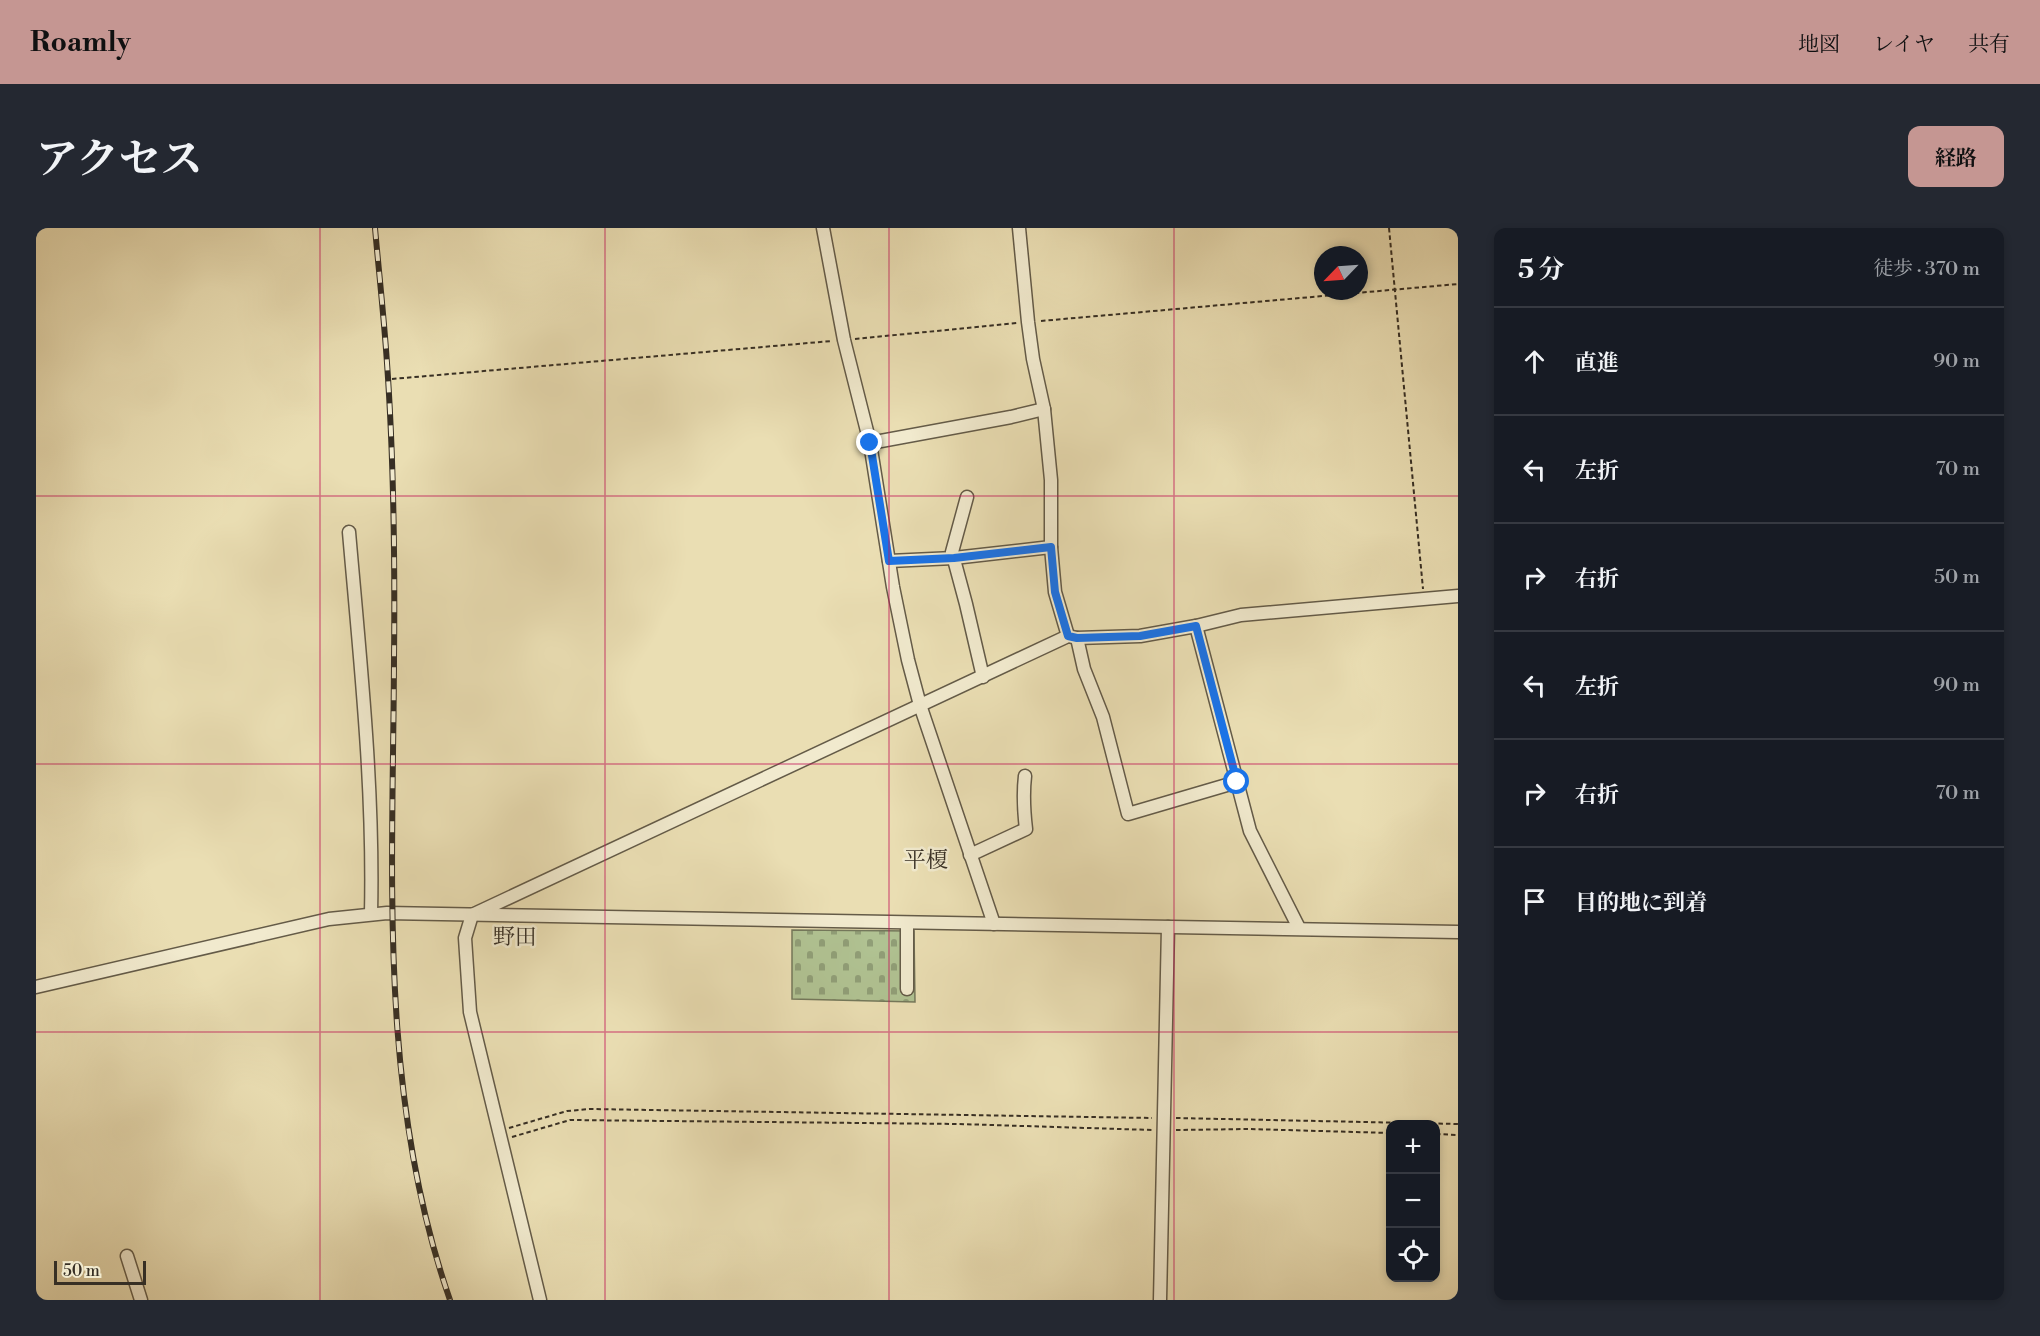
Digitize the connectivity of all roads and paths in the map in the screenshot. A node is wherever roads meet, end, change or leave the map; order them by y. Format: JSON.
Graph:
{"nodes":[{"id":1,"x":823,"y":228,"type":"edge"},
{"id":2,"x":1019,"y":228,"type":"edge"},
{"id":3,"x":1389,"y":228,"type":"edge"},
{"id":4,"x":1458,"y":284,"type":"edge"},
{"id":5,"x":1394,"y":289,"type":"junction"},
{"id":6,"x":1028,"y":322,"type":"junction"},
{"id":7,"x":844,"y":340,"type":"junction"},
{"id":8,"x":392,"y":379,"type":"dead end"},
{"id":9,"x":1044,"y":409,"type":"junction"},
{"id":10,"x":870,"y":443,"type":"junction"},
{"id":11,"x":967,"y":497,"type":"dead end"},
{"id":12,"x":350,"y":532,"type":"dead end"},
{"id":13,"x":1051,"y":547,"type":"junction"},
{"id":14,"x":954,"y":558,"type":"junction"},
{"id":15,"x":889,"y":561,"type":"junction"},
{"id":16,"x":1458,"y":596,"type":"edge"},
{"id":17,"x":1424,"y":598,"type":"junction"},
{"id":18,"x":1196,"y":626,"type":"junction"},
{"id":19,"x":1072,"y":637,"type":"junction"},
{"id":20,"x":983,"y":677,"type":"junction"},
{"id":21,"x":920,"y":705,"type":"junction"},
{"id":22,"x":1025,"y":776,"type":"dead end"},
{"id":23,"x":1237,"y":782,"type":"junction"},
{"id":24,"x":970,"y":855,"type":"junction"},
{"id":25,"x":371,"y":914,"type":"junction"},
{"id":26,"x":472,"y":915,"type":"junction"},
{"id":27,"x":907,"y":923,"type":"junction"},
{"id":28,"x":994,"y":924,"type":"junction"},
{"id":29,"x":1168,"y":927,"type":"junction"},
{"id":30,"x":1299,"y":928,"type":"junction"},
{"id":31,"x":1458,"y":932,"type":"edge"},
{"id":32,"x":36,"y":987,"type":"edge"},
{"id":33,"x":907,"y":989,"type":"dead end"},
{"id":34,"x":1164,"y":1124,"type":"junction"},
{"id":35,"x":1458,"y":1124,"type":"edge"},
{"id":36,"x":1386,"y":1133,"type":"edge"},
{"id":37,"x":1440,"y":1134,"type":"edge"},
{"id":38,"x":1458,"y":1135,"type":"edge"},
{"id":39,"x":500,"y":1136,"type":"junction"},
{"id":40,"x":127,"y":1256,"type":"dead end"},
{"id":41,"x":141,"y":1300,"type":"edge"},
{"id":42,"x":540,"y":1300,"type":"edge"},
{"id":43,"x":1160,"y":1300,"type":"edge"}],
"edges":[{"from":1,"to":7,"type":"street"},
{"from":2,"to":6,"type":"street"},
{"from":3,"to":5,"type":"path"},
{"from":4,"to":5,"type":"path"},
{"from":5,"to":6,"type":"path"},
{"from":5,"to":17,"type":"path"},
{"from":6,"to":7,"type":"path"},
{"from":6,"to":9,"type":"street"},
{"from":7,"to":8,"type":"path"},
{"from":7,"to":10,"type":"street"},
{"from":9,"to":10,"type":"street"},
{"from":9,"to":13,"type":"street"},
{"from":10,"to":15,"type":"street"},
{"from":11,"to":14,"type":"street"},
{"from":12,"to":25,"type":"street"},
{"from":13,"to":14,"type":"street"},
{"from":13,"to":19,"type":"street"},
{"from":14,"to":15,"type":"street"},
{"from":14,"to":20,"type":"street"},
{"from":15,"to":21,"type":"street"},
{"from":16,"to":17,"type":"street"},
{"from":17,"to":18,"type":"street"},
{"from":18,"to":19,"type":"street"},
{"from":18,"to":23,"type":"street"},
{"from":19,"to":20,"type":"street"},
{"from":19,"to":23,"type":"street"},
{"from":20,"to":21,"type":"street"},
{"from":21,"to":24,"type":"street"},
{"from":21,"to":26,"type":"street"},
{"from":22,"to":24,"type":"street"},
{"from":23,"to":30,"type":"street"},
{"from":24,"to":28,"type":"street"},
{"from":25,"to":26,"type":"street"},
{"from":25,"to":32,"type":"street"},
{"from":26,"to":27,"type":"street"},
{"from":26,"to":39,"type":"street"},
{"from":27,"to":28,"type":"street"},
{"from":27,"to":33,"type":"street"},
{"from":28,"to":29,"type":"street"},
{"from":29,"to":30,"type":"street"},
{"from":29,"to":34,"type":"street"},
{"from":30,"to":31,"type":"street"},
{"from":34,"to":35,"type":"path"},
{"from":34,"to":36,"type":"path"},
{"from":34,"to":39,"type":"path"},
{"from":34,"to":39,"type":"path"},
{"from":34,"to":43,"type":"street"},
{"from":37,"to":38,"type":"path"},
{"from":39,"to":42,"type":"street"},
{"from":40,"to":41,"type":"street"}]}
